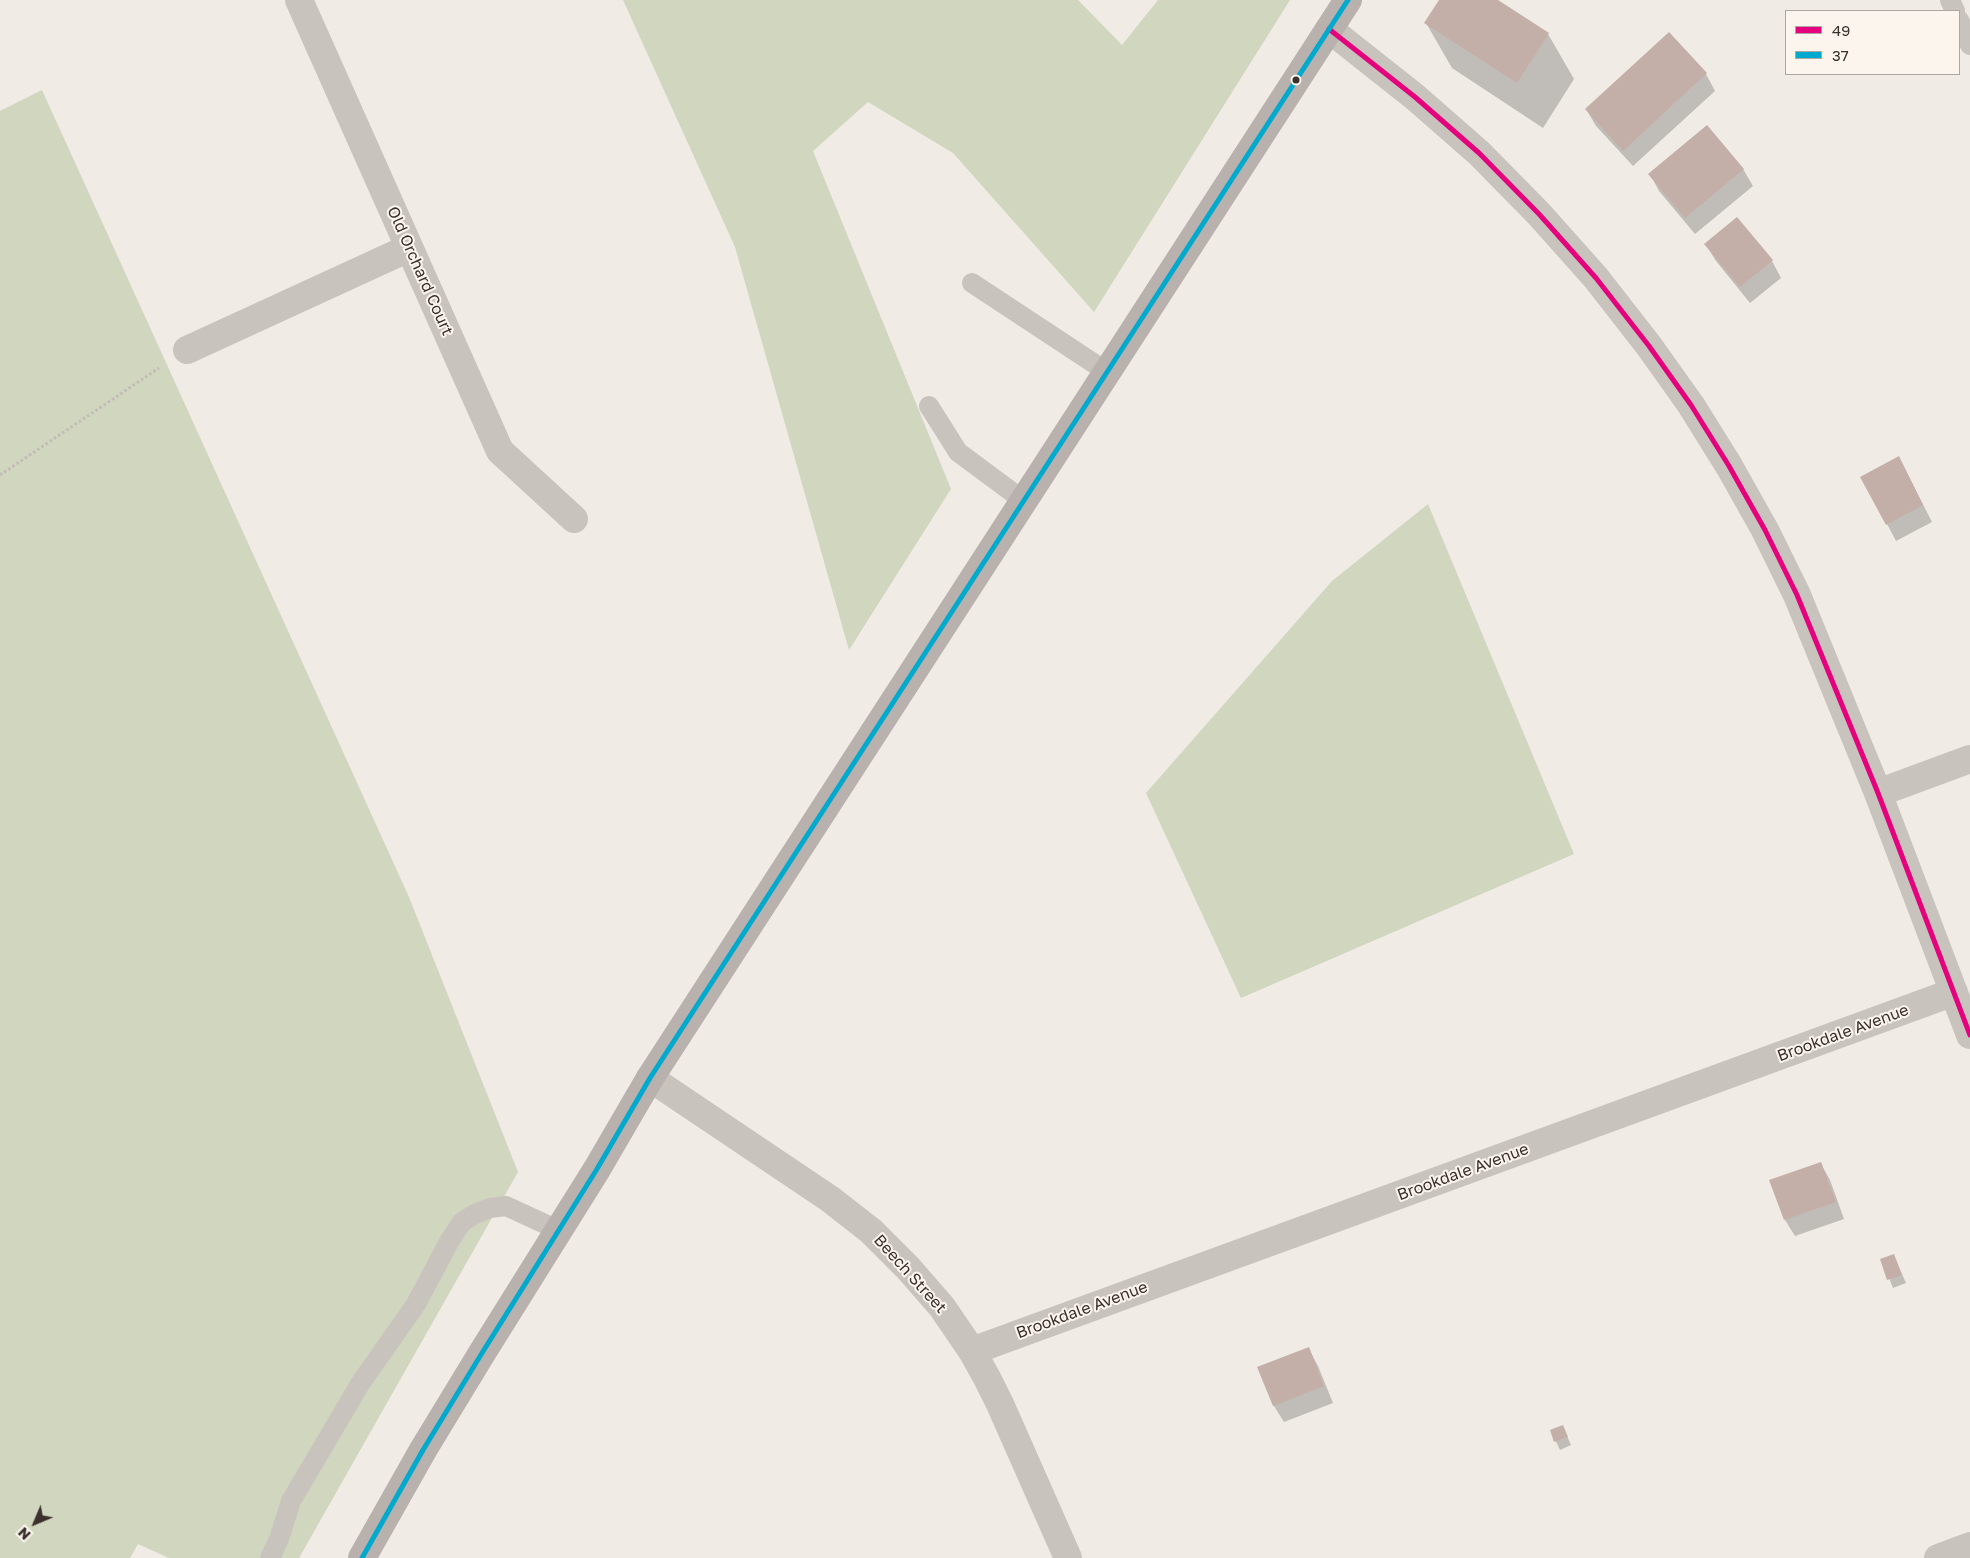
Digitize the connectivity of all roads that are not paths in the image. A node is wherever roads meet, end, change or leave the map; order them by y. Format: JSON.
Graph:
{"nodes":[{"id":1,"x":298,"y":0,"type":"edge"},
{"id":2,"x":1348,"y":0,"type":"edge"},
{"id":3,"x":1960,"y":22,"type":"edge"},
{"id":4,"x":1329,"y":29,"type":"junction"},
{"id":5,"x":1970,"y":46,"type":"edge"},
{"id":6,"x":409,"y":248,"type":"junction"},
{"id":7,"x":972,"y":283,"type":"dead end"},
{"id":8,"x":187,"y":350,"type":"road end"},
{"id":9,"x":1108,"y":372,"type":"junction"},
{"id":10,"x":929,"y":406,"type":"dead end"},
{"id":11,"x":1024,"y":501,"type":"junction"},
{"id":12,"x":574,"y":519,"type":"dead end"},
{"id":13,"x":1970,"y":759,"type":"edge"},
{"id":14,"x":1878,"y":793,"type":"junction"},
{"id":15,"x":1954,"y":992,"type":"junction"},
{"id":16,"x":1970,"y":1035,"type":"edge"},
{"id":17,"x":650,"y":1078,"type":"junction"},
{"id":18,"x":558,"y":1230,"type":"junction"},
{"id":19,"x":972,"y":1351,"type":"junction"},
{"id":20,"x":1970,"y":1546,"type":"edge"},
{"id":21,"x":270,"y":1558,"type":"edge"},
{"id":22,"x":362,"y":1558,"type":"edge"},
{"id":23,"x":1068,"y":1558,"type":"edge"},
{"id":24,"x":1938,"y":1558,"type":"edge"}],
"edges":[{"from":1,"to":6,"type":"street","name":"Old Orchard Court"},
{"from":2,"to":4,"type":"main road"},
{"from":3,"to":5,"type":"lane"},
{"from":4,"to":9,"type":"main road"},
{"from":4,"to":14,"type":"street"},
{"from":6,"to":8,"type":"street"},
{"from":6,"to":12,"type":"street","name":"Old Orchard Court"},
{"from":7,"to":9,"type":"lane"},
{"from":9,"to":11,"type":"main road"},
{"from":10,"to":11,"type":"lane"},
{"from":11,"to":17,"type":"main road"},
{"from":13,"to":14,"type":"street"},
{"from":14,"to":15,"type":"street"},
{"from":15,"to":16,"type":"street"},
{"from":15,"to":19,"type":"street","name":"Brookdale Avenue"},
{"from":17,"to":18,"type":"main road"},
{"from":17,"to":19,"type":"street","name":"Beech Street"},
{"from":18,"to":21,"type":"lane"},
{"from":18,"to":22,"type":"main road"},
{"from":19,"to":23,"type":"street","name":"Beech Street"},
{"from":20,"to":24,"type":"street"}]}
